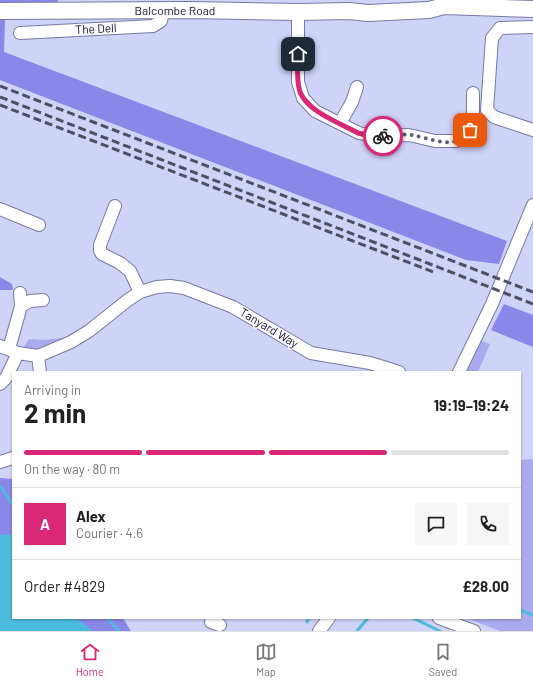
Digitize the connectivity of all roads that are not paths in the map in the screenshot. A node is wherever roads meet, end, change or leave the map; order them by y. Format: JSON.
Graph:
{"nodes":[{"id":1,"x":366,"y":0,"type":"edge"},
{"id":2,"x":439,"y":3,"type":"edge"},
{"id":3,"x":189,"y":5,"type":"edge"},
{"id":4,"x":326,"y":5,"type":"edge"},
{"id":5,"x":261,"y":6,"type":"edge"},
{"id":6,"x":380,"y":6,"type":"edge"},
{"id":7,"x":533,"y":9,"type":"edge"},
{"id":8,"x":0,"y":11,"type":"edge"},
{"id":9,"x":164,"y":11,"type":"junction"},
{"id":10,"x":349,"y":11,"type":"junction"},
{"id":11,"x":298,"y":12,"type":"junction"},
{"id":12,"x":533,"y":27,"type":"edge"},
{"id":13,"x":20,"y":33,"type":"dead end"},
{"id":14,"x":356,"y":87,"type":"dead end"},
{"id":15,"x":474,"y":93,"type":"dead end"},
{"id":16,"x":340,"y":123,"type":"junction"},
{"id":17,"x":533,"y":130,"type":"edge"},
{"id":18,"x":533,"y":205,"type":"edge"},
{"id":19,"x":115,"y":206,"type":"dead end"},
{"id":20,"x":0,"y":209,"type":"edge"},
{"id":21,"x":39,"y":226,"type":"dead end"},
{"id":22,"x":140,"y":292,"type":"junction"},
{"id":23,"x":42,"y":300,"type":"dead end"},
{"id":24,"x":9,"y":349,"type":"edge"},
{"id":25,"x":38,"y":356,"type":"junction"},
{"id":26,"x":40,"y":371,"type":"edge"},
{"id":27,"x":396,"y":371,"type":"edge"},
{"id":28,"x":459,"y":371,"type":"edge"},
{"id":29,"x":0,"y":384,"type":"edge"},
{"id":30,"x":12,"y":458,"type":"edge"},
{"id":31,"x":0,"y":462,"type":"edge"},
{"id":32,"x":328,"y":619,"type":"edge"},
{"id":33,"x":442,"y":619,"type":"edge"},
{"id":34,"x":319,"y":631,"type":"edge"},
{"id":35,"x":474,"y":631,"type":"edge"}],
"edges":[{"from":1,"to":10,"type":"main road"},
{"from":2,"to":6,"type":"main road","name":"Balcombe Road"},
{"from":2,"to":7,"type":"main road","name":"Balcombe Road"},
{"from":3,"to":5,"type":"main road","name":"Balcombe Road"},
{"from":3,"to":9,"type":"main road","name":"Balcombe Road"},
{"from":4,"to":10,"type":"main road","name":"Balcombe Road"},
{"from":4,"to":11,"type":"main road","name":"Balcombe Road"},
{"from":5,"to":11,"type":"main road","name":"Balcombe Road"},
{"from":6,"to":10,"type":"main road","name":"Balcombe Road"},
{"from":8,"to":9,"type":"main road","name":"Balcombe Road"},
{"from":9,"to":13,"type":"street","name":"The Dell"},
{"from":11,"to":16,"type":"street"},
{"from":12,"to":17,"type":"street"},
{"from":14,"to":16,"type":"street"},
{"from":15,"to":16,"type":"street"},
{"from":18,"to":28,"type":"street"},
{"from":19,"to":22,"type":"street"},
{"from":20,"to":21,"type":"street"},
{"from":22,"to":25,"type":"street","name":"Tanyard Way"},
{"from":22,"to":27,"type":"street","name":"Tanyard Way"},
{"from":23,"to":24,"type":"street"},
{"from":24,"to":25,"type":"street"},
{"from":24,"to":29,"type":"street"},
{"from":25,"to":26,"type":"street"},
{"from":30,"to":31,"type":"street"},
{"from":32,"to":34,"type":"street"},
{"from":33,"to":35,"type":"street"}]}
